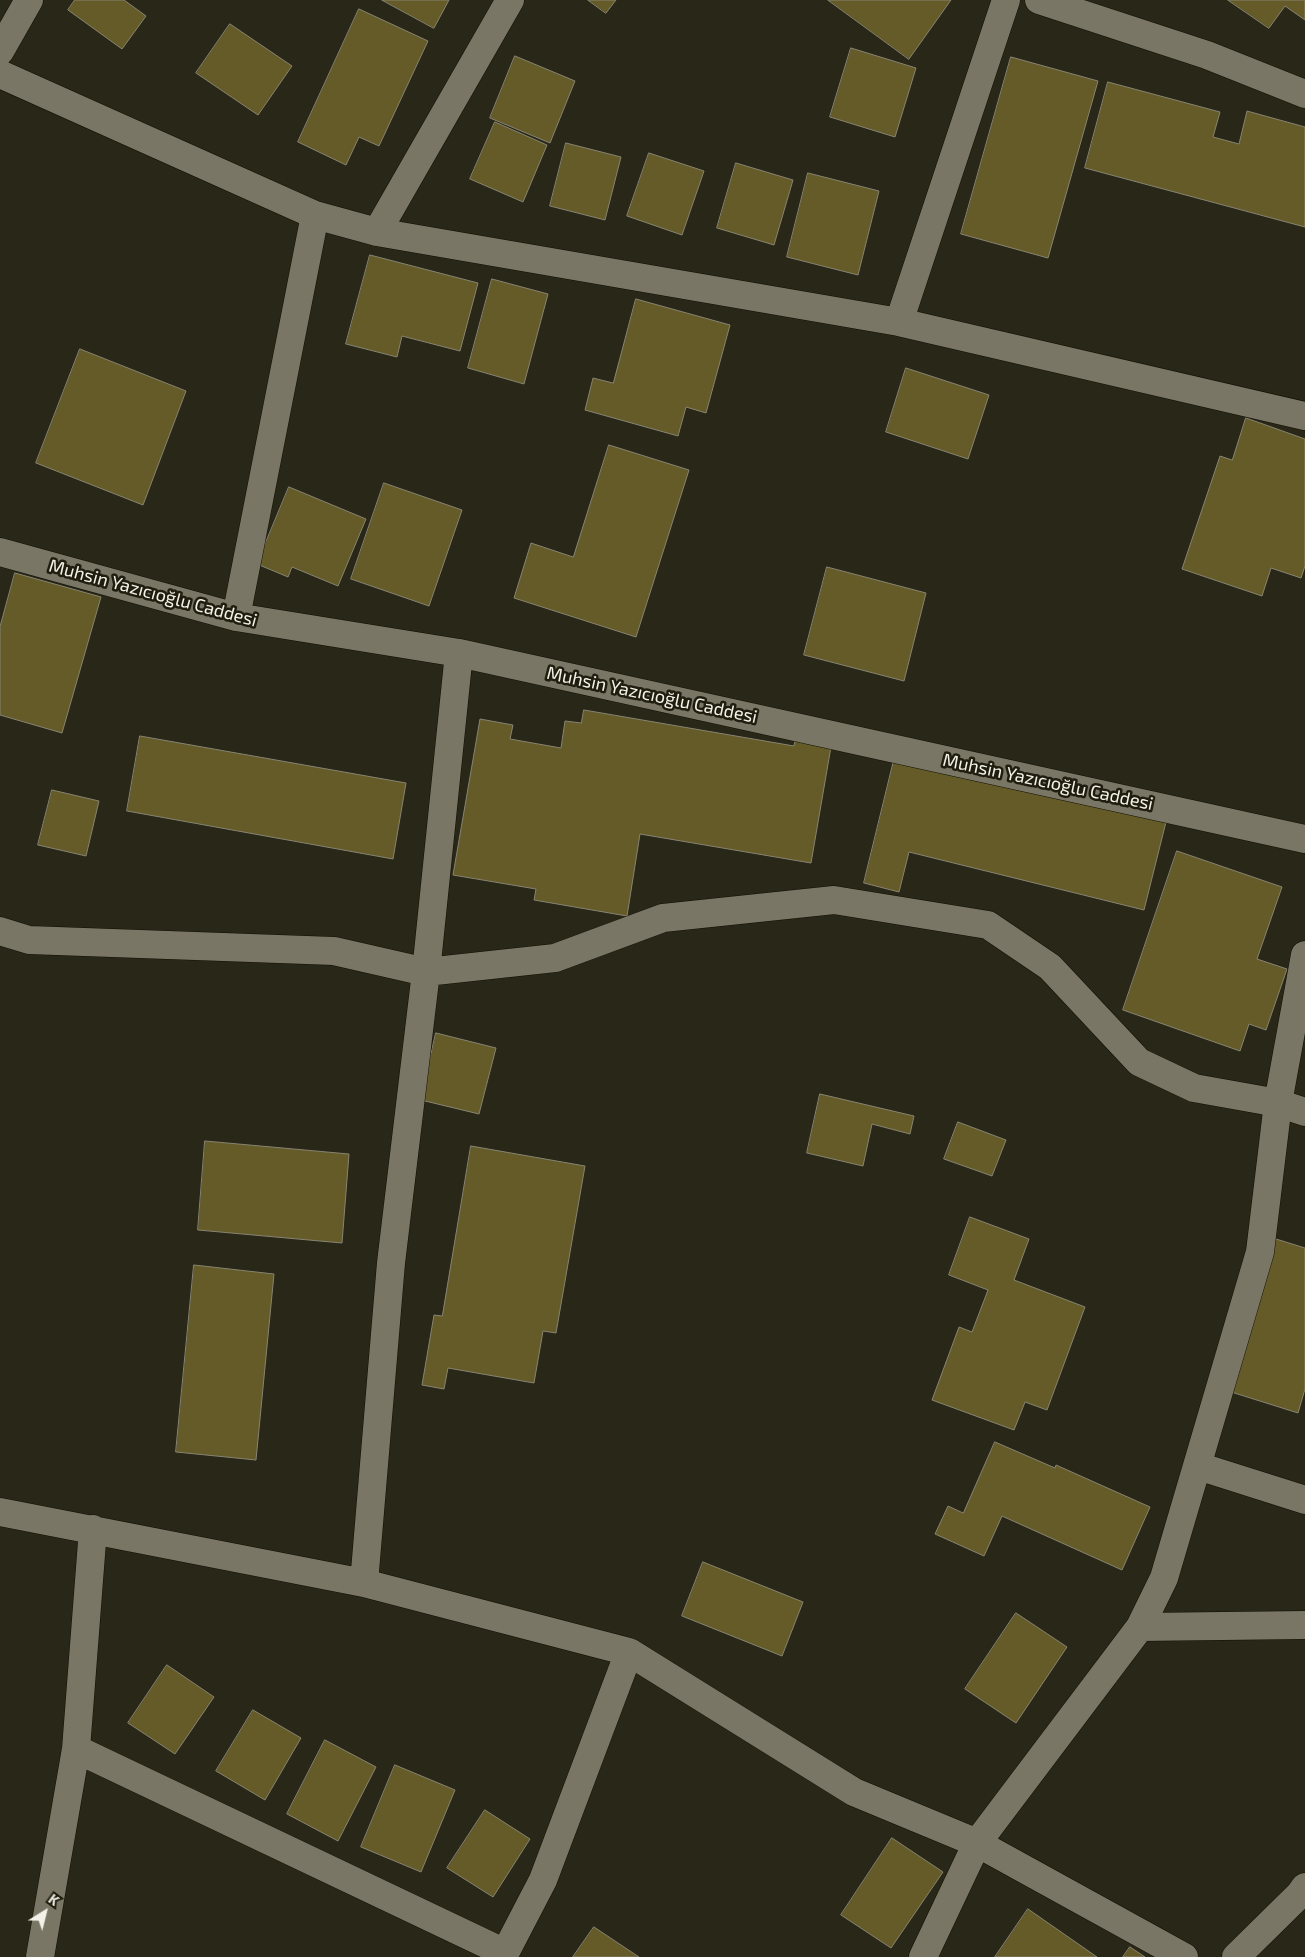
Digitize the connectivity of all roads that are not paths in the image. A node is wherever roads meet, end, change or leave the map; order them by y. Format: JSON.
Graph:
{"nodes":[{"id":1,"x":29,"y":0,"type":"edge"},
{"id":2,"x":510,"y":0,"type":"edge"},
{"id":3,"x":1006,"y":0,"type":"edge"},
{"id":4,"x":1039,"y":0,"type":"edge"},
{"id":5,"x":0,"y":51,"type":"edge"},
{"id":6,"x":0,"y":74,"type":"edge"},
{"id":7,"x":1305,"y":94,"type":"edge"},
{"id":8,"x":315,"y":215,"type":"junction"},
{"id":9,"x":377,"y":232,"type":"junction"},
{"id":10,"x":899,"y":322,"type":"junction"},
{"id":11,"x":1305,"y":416,"type":"edge"},
{"id":12,"x":0,"y":552,"type":"edge"},
{"id":13,"x":236,"y":618,"type":"junction"},
{"id":14,"x":459,"y":653,"type":"junction"},
{"id":15,"x":1305,"y":839,"type":"edge"},
{"id":16,"x":0,"y":931,"type":"edge"},
{"id":17,"x":1305,"y":954,"type":"edge"},
{"id":18,"x":426,"y":972,"type":"junction"},
{"id":19,"x":1278,"y":1103,"type":"junction"},
{"id":20,"x":1305,"y":1112,"type":"edge"},
{"id":21,"x":1198,"y":1466,"type":"junction"},
{"id":22,"x":1305,"y":1500,"type":"edge"},
{"id":23,"x":0,"y":1512,"type":"edge"},
{"id":24,"x":93,"y":1529,"type":"junction"},
{"id":25,"x":364,"y":1583,"type":"junction"},
{"id":26,"x":1305,"y":1625,"type":"edge"},
{"id":27,"x":1140,"y":1627,"type":"junction"},
{"id":28,"x":629,"y":1652,"type":"junction"},
{"id":29,"x":76,"y":1749,"type":"junction"},
{"id":30,"x":977,"y":1843,"type":"junction"},
{"id":31,"x":1303,"y":1893,"type":"edge"},
{"id":32,"x":504,"y":1955,"type":"edge"},
{"id":33,"x":40,"y":1957,"type":"edge"},
{"id":34,"x":923,"y":1957,"type":"edge"},
{"id":35,"x":1184,"y":1957,"type":"edge"},
{"id":36,"x":1236,"y":1957,"type":"edge"}],
"edges":[{"from":1,"to":5,"type":"street"},
{"from":2,"to":9,"type":"street"},
{"from":3,"to":10,"type":"street"},
{"from":4,"to":7,"type":"street"},
{"from":6,"to":8,"type":"street"},
{"from":8,"to":9,"type":"street"},
{"from":8,"to":13,"type":"street"},
{"from":9,"to":10,"type":"street"},
{"from":10,"to":11,"type":"street"},
{"from":12,"to":13,"type":"street","name":"Muhsin Yazıcıoğlu Caddesi"},
{"from":13,"to":14,"type":"street","name":"Muhsin Yazıcıoğlu Caddesi"},
{"from":14,"to":15,"type":"street","name":"Muhsin Yazıcıoğlu Caddesi"},
{"from":14,"to":18,"type":"street"},
{"from":16,"to":18,"type":"street"},
{"from":17,"to":19,"type":"street"},
{"from":18,"to":19,"type":"street"},
{"from":18,"to":25,"type":"street"},
{"from":19,"to":20,"type":"street"},
{"from":19,"to":21,"type":"street"},
{"from":21,"to":22,"type":"street"},
{"from":21,"to":27,"type":"street"},
{"from":23,"to":24,"type":"street"},
{"from":24,"to":25,"type":"street"},
{"from":24,"to":29,"type":"street"},
{"from":25,"to":28,"type":"street"},
{"from":26,"to":27,"type":"street"},
{"from":27,"to":30,"type":"street"},
{"from":28,"to":30,"type":"street"},
{"from":28,"to":32,"type":"street"},
{"from":29,"to":32,"type":"street"},
{"from":29,"to":33,"type":"street"},
{"from":30,"to":34,"type":"street"},
{"from":30,"to":35,"type":"street"},
{"from":31,"to":36,"type":"street"}]}
